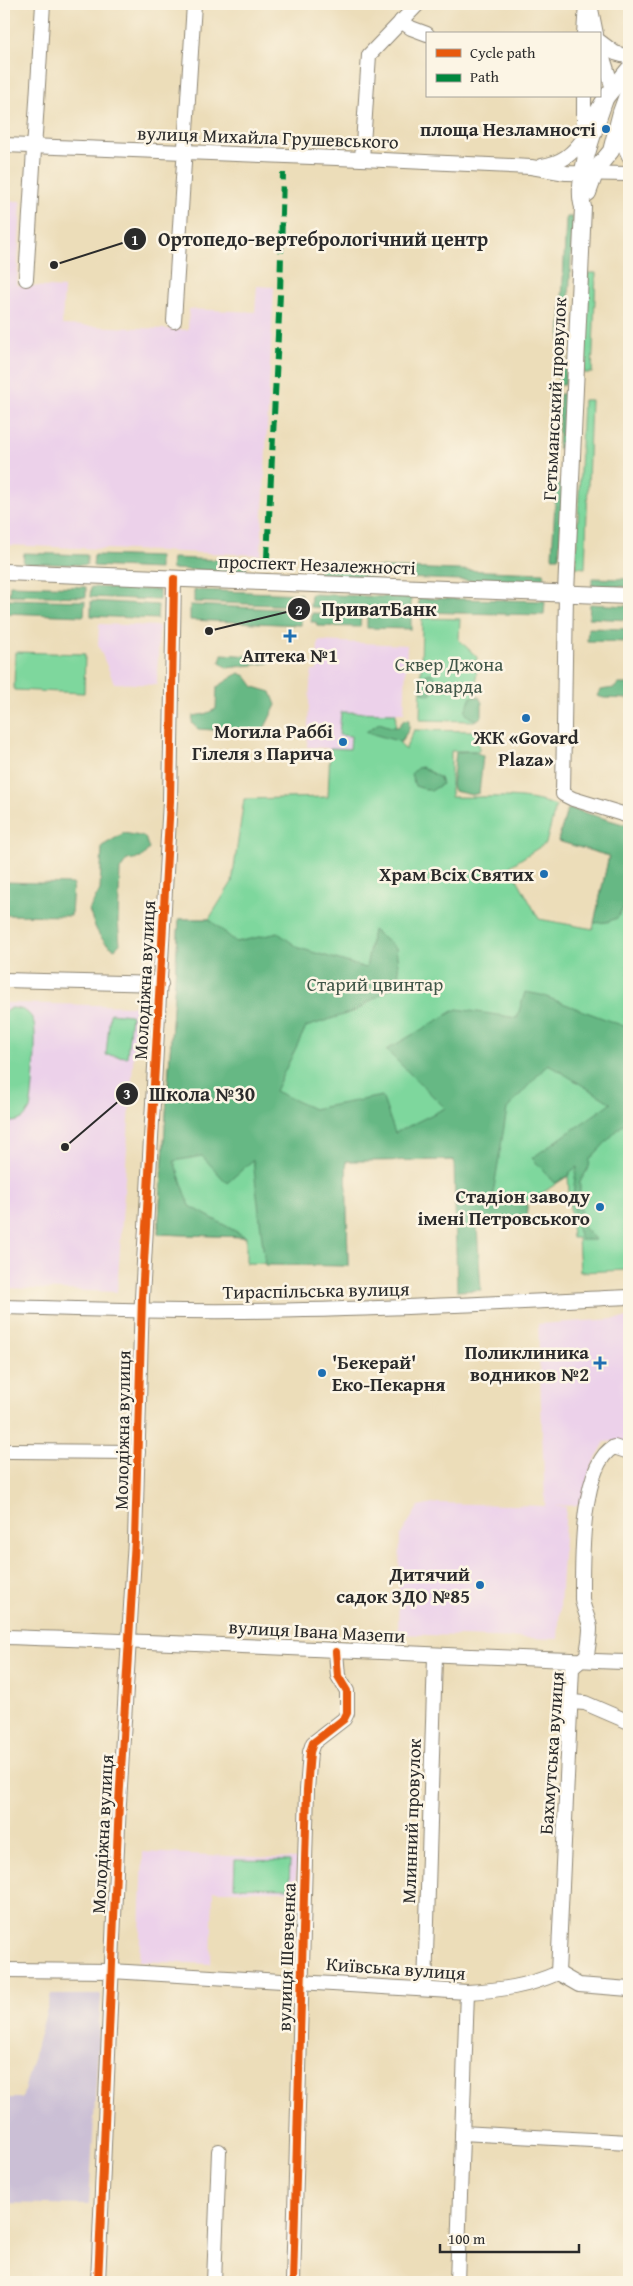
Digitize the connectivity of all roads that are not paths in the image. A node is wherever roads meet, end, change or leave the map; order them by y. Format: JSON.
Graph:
{"nodes":[{"id":1,"x":43,"y":4,"type":"edge"},
{"id":2,"x":194,"y":4,"type":"edge"},
{"id":3,"x":418,"y":4,"type":"edge"},
{"id":4,"x":588,"y":4,"type":"edge"},
{"id":5,"x":401,"y":22,"type":"junction"},
{"id":6,"x":584,"y":32,"type":"edge"},
{"id":7,"x":595,"y":32,"type":"edge"},
{"id":8,"x":426,"y":34,"type":"edge"},
{"id":9,"x":600,"y":42,"type":"edge"},
{"id":10,"x":600,"y":49,"type":"edge"},
{"id":11,"x":629,"y":56,"type":"edge"},
{"id":12,"x":629,"y":69,"type":"edge"},
{"id":13,"x":629,"y":90,"type":"edge"},
{"id":14,"x":584,"y":98,"type":"edge"},
{"id":15,"x":614,"y":101,"type":"junction"},
{"id":16,"x":4,"y":145,"type":"edge"},
{"id":17,"x":33,"y":146,"type":"junction"},
{"id":18,"x":185,"y":152,"type":"junction"},
{"id":19,"x":629,"y":156,"type":"edge"},
{"id":20,"x":362,"y":159,"type":"junction"},
{"id":21,"x":551,"y":167,"type":"junction"},
{"id":22,"x":590,"y":170,"type":"junction"},
{"id":23,"x":628,"y":174,"type":"edge"},
{"id":24,"x":26,"y":279,"type":"dead end"},
{"id":25,"x":174,"y":320,"type":"dead end"},
{"id":26,"x":4,"y":572,"type":"edge"},
{"id":27,"x":174,"y":579,"type":"junction"},
{"id":28,"x":566,"y":593,"type":"junction"},
{"id":29,"x":629,"y":596,"type":"edge"},
{"id":30,"x":629,"y":816,"type":"edge"},
{"id":31,"x":4,"y":980,"type":"edge"},
{"id":32,"x":161,"y":984,"type":"junction"},
{"id":33,"x":629,"y":1297,"type":"edge"},
{"id":34,"x":4,"y":1307,"type":"edge"},
{"id":35,"x":142,"y":1312,"type":"junction"},
{"id":36,"x":10,"y":1451,"type":"dead end"},
{"id":37,"x":138,"y":1452,"type":"junction"},
{"id":38,"x":629,"y":1452,"type":"edge"},
{"id":39,"x":4,"y":1637,"type":"edge"},
{"id":40,"x":130,"y":1640,"type":"junction"},
{"id":41,"x":336,"y":1652,"type":"junction"},
{"id":42,"x":435,"y":1656,"type":"junction"},
{"id":43,"x":580,"y":1661,"type":"junction"},
{"id":44,"x":629,"y":1662,"type":"edge"},
{"id":45,"x":572,"y":1702,"type":"junction"},
{"id":46,"x":629,"y":1722,"type":"edge"},
{"id":47,"x":4,"y":1970,"type":"edge"},
{"id":48,"x":111,"y":1970,"type":"junction"},
{"id":49,"x":558,"y":1973,"type":"junction"},
{"id":50,"x":302,"y":1980,"type":"junction"},
{"id":51,"x":426,"y":1988,"type":"junction"},
{"id":52,"x":629,"y":1989,"type":"edge"},
{"id":53,"x":467,"y":1992,"type":"junction"},
{"id":54,"x":462,"y":2133,"type":"junction"},
{"id":55,"x":629,"y":2142,"type":"edge"},
{"id":56,"x":219,"y":2150,"type":"dead end"},
{"id":57,"x":98,"y":2282,"type":"edge"},
{"id":58,"x":214,"y":2282,"type":"edge"},
{"id":59,"x":292,"y":2282,"type":"edge"},
{"id":60,"x":457,"y":2282,"type":"edge"}],
"edges":[{"from":1,"to":17,"type":"street"},
{"from":2,"to":18,"type":"street"},
{"from":3,"to":5,"type":"street"},
{"from":4,"to":6,"type":"street"},
{"from":4,"to":7,"type":"street"},
{"from":5,"to":8,"type":"street"},
{"from":5,"to":20,"type":"street"},
{"from":9,"to":11,"type":"street"},
{"from":10,"to":15,"type":"street"},
{"from":12,"to":15,"type":"main road"},
{"from":13,"to":15,"type":"main road"},
{"from":14,"to":22,"type":"street"},
{"from":15,"to":19,"type":"street"},
{"from":15,"to":22,"type":"main road"},
{"from":15,"to":22,"type":"main road"},
{"from":16,"to":17,"type":"street","name":"вулиця Михайла Грушевського"},
{"from":17,"to":18,"type":"street","name":"вулиця Михайла Грушевського"},
{"from":17,"to":24,"type":"street"},
{"from":18,"to":20,"type":"street","name":"вулиця Михайла Грушевського"},
{"from":18,"to":25,"type":"street"},
{"from":20,"to":21,"type":"street","name":"вулиця Михайла Грушевського"},
{"from":21,"to":22,"type":"street"},
{"from":21,"to":22,"type":"street"},
{"from":21,"to":22,"type":"street"},
{"from":22,"to":23,"type":"street"},
{"from":22,"to":28,"type":"main road","name":"Гетьманський провулок"},
{"from":26,"to":27,"type":"main road","name":"проспект Незалежності"},
{"from":27,"to":28,"type":"main road","name":"проспект Незалежності"},
{"from":27,"to":32,"type":"street","name":"Молодіжна вулиця"},
{"from":28,"to":29,"type":"main road","name":"проспект Незалежності"},
{"from":28,"to":30,"type":"street"},
{"from":31,"to":32,"type":"street"},
{"from":32,"to":35,"type":"street","name":"Молодіжна вулиця"},
{"from":33,"to":35,"type":"street","name":"Тираспільська вулиця"},
{"from":34,"to":35,"type":"street","name":"Тираспільська вулиця"},
{"from":35,"to":37,"type":"street","name":"Молодіжна вулиця"},
{"from":36,"to":37,"type":"street","name":"Молодіжна вулиця"},
{"from":37,"to":40,"type":"street","name":"Молодіжна вулиця"},
{"from":38,"to":43,"type":"street","name":"Бахмутська вулиця"},
{"from":39,"to":40,"type":"street","name":"вулиця Івана Мазепи"},
{"from":40,"to":41,"type":"street","name":"вулиця Івана Мазепи"},
{"from":40,"to":48,"type":"street","name":"Молодіжна вулиця"},
{"from":41,"to":42,"type":"street","name":"вулиця Івана Мазепи"},
{"from":41,"to":50,"type":"street","name":"вулиця Шевченка"},
{"from":42,"to":43,"type":"street","name":"вулиця Івана Мазепи"},
{"from":42,"to":51,"type":"street","name":"Млинний провулок"},
{"from":43,"to":44,"type":"street","name":"вулиця Івана Мазепи"},
{"from":43,"to":45,"type":"street","name":"Бахмутська вулиця"},
{"from":45,"to":46,"type":"street"},
{"from":45,"to":49,"type":"street","name":"Бахмутська вулиця"},
{"from":47,"to":48,"type":"street","name":"Київська вулиця"},
{"from":48,"to":50,"type":"street","name":"Київська вулиця"},
{"from":48,"to":57,"type":"street","name":"Молодіжна вулиця"},
{"from":49,"to":52,"type":"street"},
{"from":49,"to":53,"type":"street","name":"Київська вулиця"},
{"from":50,"to":51,"type":"street","name":"Київська вулиця"},
{"from":50,"to":59,"type":"street","name":"вулиця Шевченка"},
{"from":51,"to":53,"type":"street","name":"Київська вулиця"},
{"from":53,"to":54,"type":"street"},
{"from":54,"to":55,"type":"street"},
{"from":54,"to":60,"type":"street"},
{"from":56,"to":58,"type":"street"}]}
